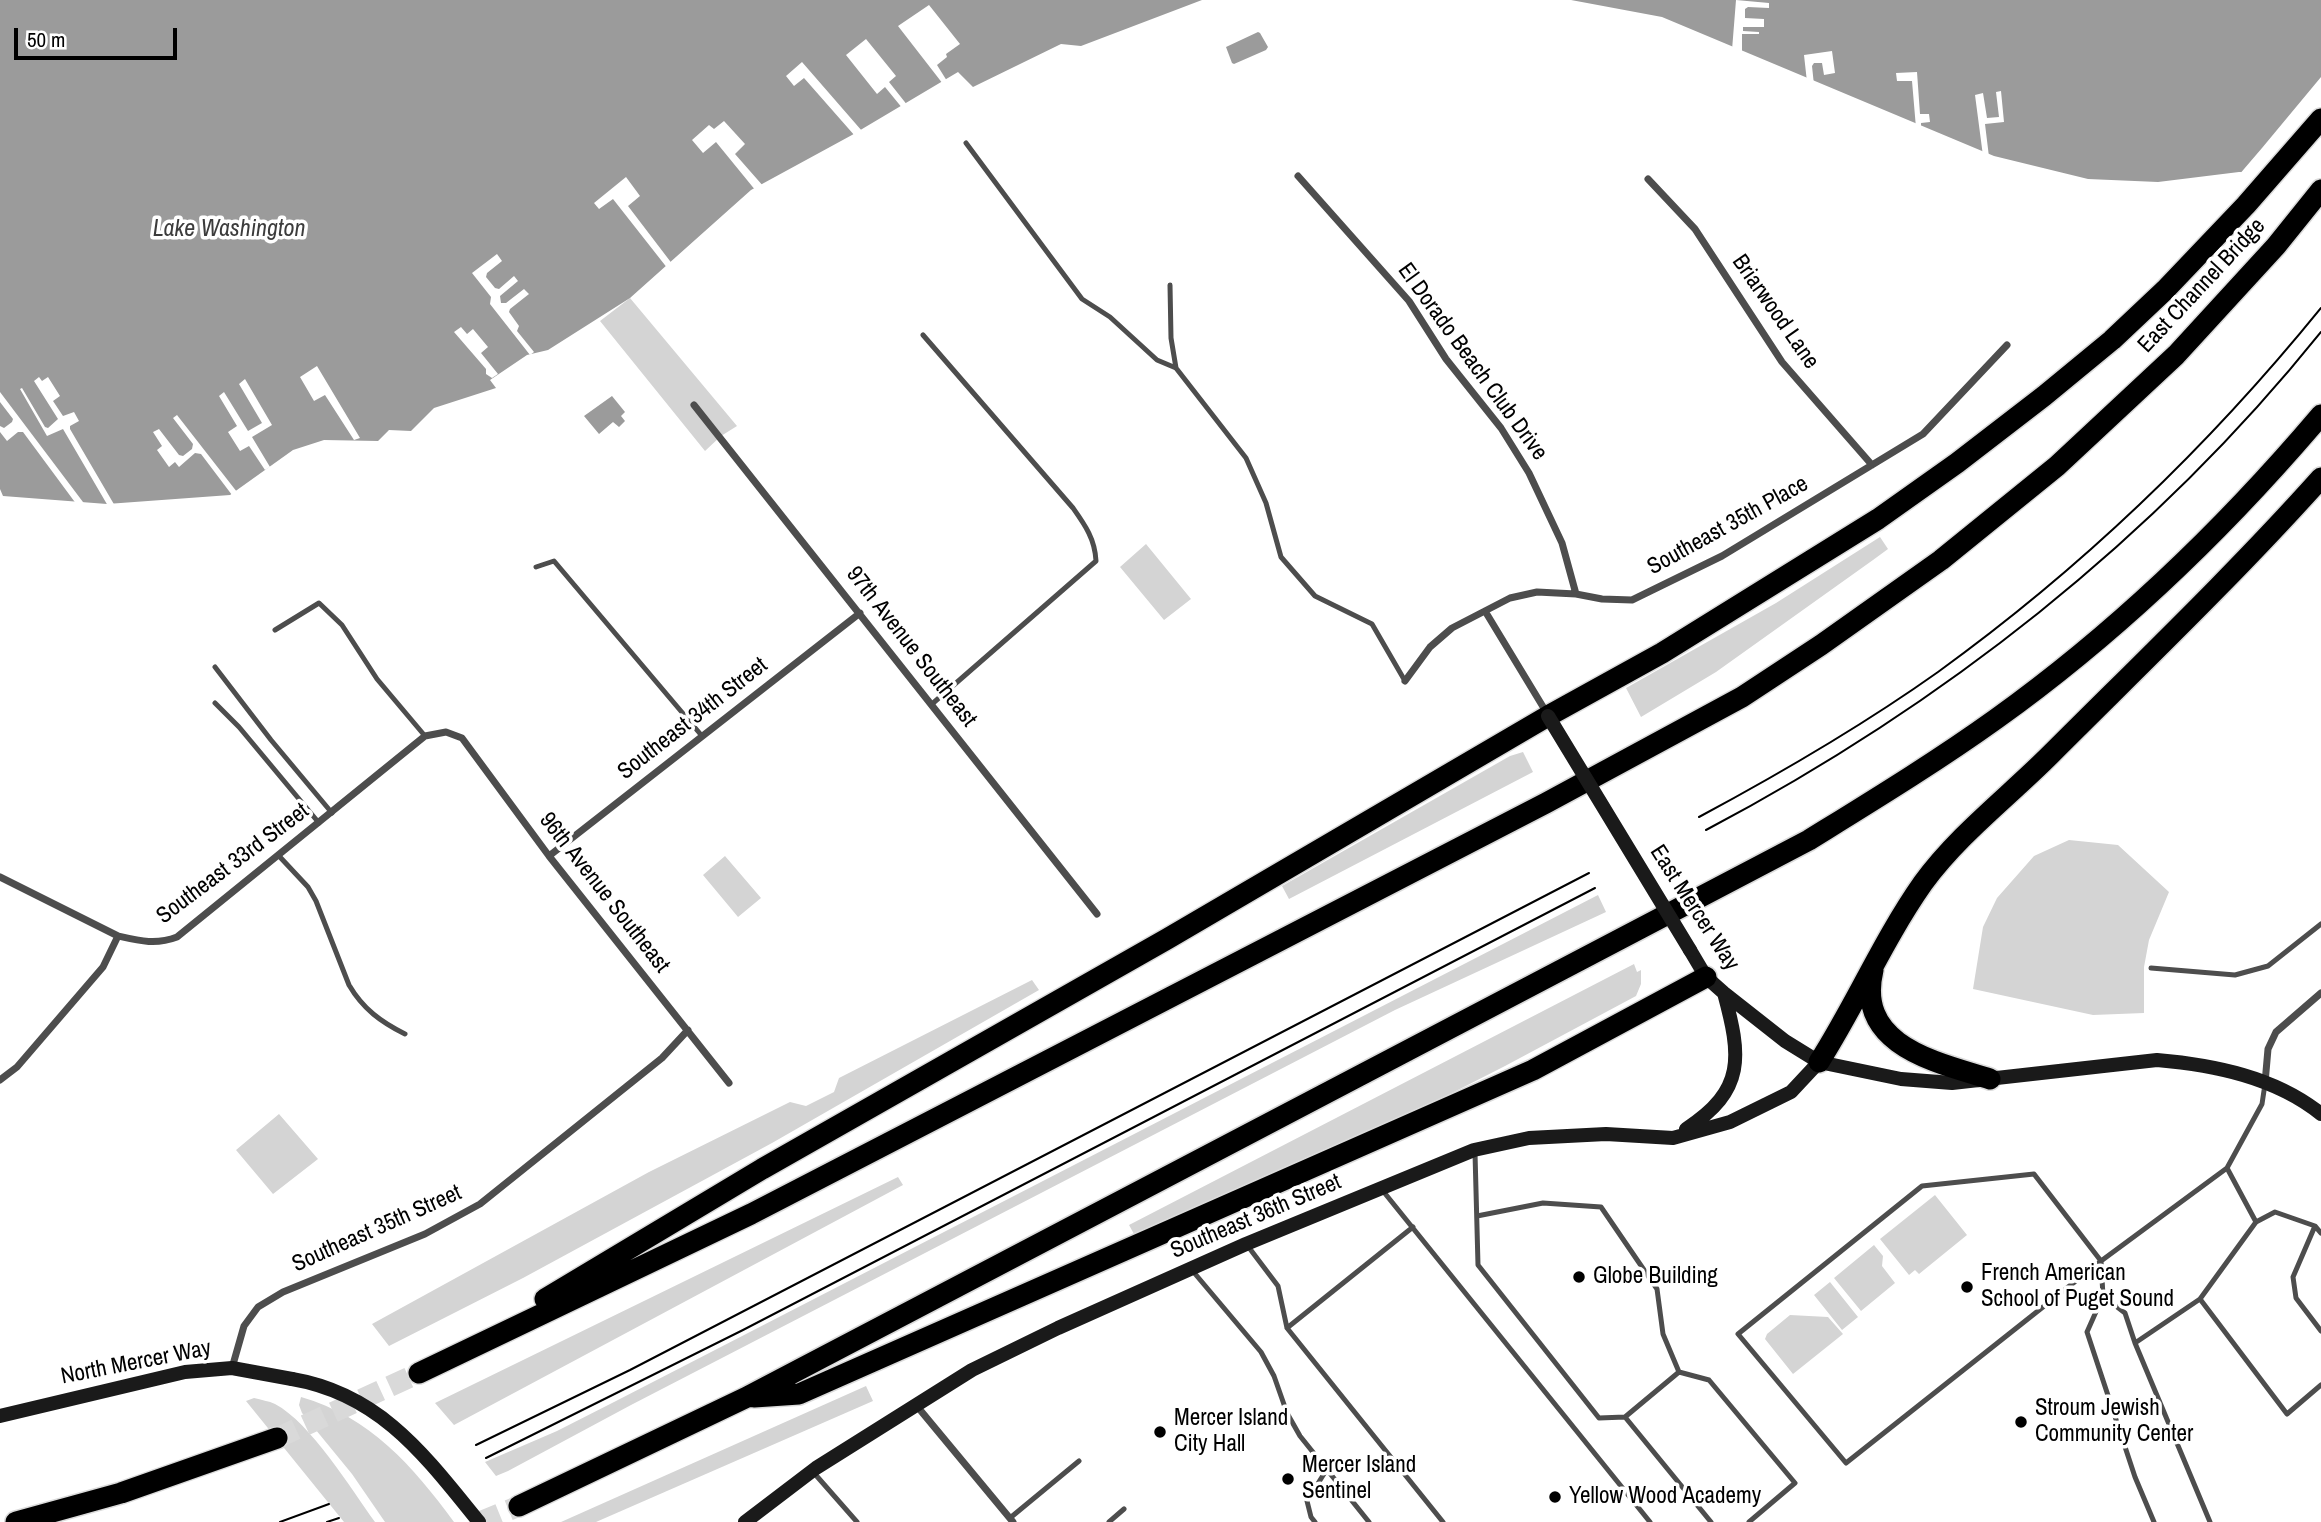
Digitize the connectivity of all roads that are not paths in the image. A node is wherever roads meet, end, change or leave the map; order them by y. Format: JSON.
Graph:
{"nodes":[{"id":1,"x":2321,"y":119,"type":"edge"},
{"id":2,"x":966,"y":143,"type":"dead end"},
{"id":3,"x":1298,"y":176,"type":"dead end"},
{"id":4,"x":1648,"y":179,"type":"dead end"},
{"id":5,"x":2321,"y":190,"type":"edge"},
{"id":6,"x":1170,"y":285,"type":"dead end"},
{"id":7,"x":923,"y":335,"type":"dead end"},
{"id":8,"x":2007,"y":345,"type":"dead end"},
{"id":9,"x":1176,"y":368,"type":"junction"},
{"id":10,"x":694,"y":405,"type":"dead end"},
{"id":11,"x":2321,"y":415,"type":"edge"},
{"id":12,"x":1872,"y":465,"type":"junction"},
{"id":13,"x":2321,"y":478,"type":"edge"},
{"id":14,"x":536,"y":567,"type":"dead end"},
{"id":15,"x":1576,"y":594,"type":"junction"},
{"id":16,"x":1485,"y":611,"type":"junction"},
{"id":17,"x":860,"y":612,"type":"junction"},
{"id":18,"x":275,"y":630,"type":"dead end"},
{"id":19,"x":215,"y":667,"type":"dead end"},
{"id":20,"x":1405,"y":681,"type":"joint"},
{"id":21,"x":215,"y":703,"type":"dead end"},
{"id":22,"x":932,"y":704,"type":"junction"},
{"id":23,"x":1548,"y":716,"type":"junction"},
{"id":24,"x":446,"y":732,"type":"joint"},
{"id":25,"x":425,"y":736,"type":"junction"},
{"id":26,"x":702,"y":736,"type":"junction"},
{"id":27,"x":332,"y":813,"type":"junction"},
{"id":28,"x":319,"y":823,"type":"junction"},
{"id":29,"x":279,"y":856,"type":"junction"},
{"id":30,"x":549,"y":856,"type":"junction"},
{"id":31,"x":0,"y":877,"type":"edge"},
{"id":32,"x":1097,"y":914,"type":"dead end"},
{"id":33,"x":2321,"y":924,"type":"edge"},
{"id":34,"x":118,"y":936,"type":"junction"},
{"id":35,"x":1875,"y":961,"type":"junction"},
{"id":36,"x":2151,"y":968,"type":"dead end"},
{"id":37,"x":1706,"y":977,"type":"junction"},
{"id":38,"x":1724,"y":993,"type":"junction"},
{"id":39,"x":2321,"y":993,"type":"edge"},
{"id":40,"x":688,"y":1030,"type":"junction"},
{"id":41,"x":405,"y":1034,"type":"dead end"},
{"id":42,"x":1819,"y":1062,"type":"junction"},
{"id":43,"x":1990,"y":1079,"type":"junction"},
{"id":44,"x":0,"y":1080,"type":"edge"},
{"id":45,"x":729,"y":1083,"type":"dead end"},
{"id":46,"x":2265,"y":1083,"type":"junction"},
{"id":47,"x":2321,"y":1114,"type":"edge"},
{"id":48,"x":1673,"y":1138,"type":"junction"},
{"id":49,"x":1474,"y":1150,"type":"junction"},
{"id":50,"x":2227,"y":1168,"type":"junction"},
{"id":51,"x":1381,"y":1188,"type":"junction"},
{"id":52,"x":1478,"y":1216,"type":"junction"},
{"id":53,"x":2256,"y":1222,"type":"junction"},
{"id":54,"x":2315,"y":1226,"type":"junction"},
{"id":55,"x":1413,"y":1227,"type":"junction"},
{"id":56,"x":2321,"y":1233,"type":"edge"},
{"id":57,"x":1246,"y":1244,"type":"junction"},
{"id":58,"x":2101,"y":1261,"type":"junction"},
{"id":59,"x":1190,"y":1269,"type":"junction"},
{"id":60,"x":2103,"y":1296,"type":"junction"},
{"id":61,"x":2200,"y":1299,"type":"junction"},
{"id":62,"x":1287,"y":1328,"type":"junction"},
{"id":63,"x":2321,"y":1331,"type":"edge"},
{"id":64,"x":2135,"y":1343,"type":"junction"},
{"id":65,"x":452,"y":1356,"type":"junction"},
{"id":66,"x":232,"y":1368,"type":"junction"},
{"id":67,"x":1679,"y":1372,"type":"junction"},
{"id":68,"x":419,"y":1373,"type":"tunnel mouth"},
{"id":69,"x":2321,"y":1385,"type":"edge"},
{"id":70,"x":745,"y":1398,"type":"junction"},
{"id":71,"x":915,"y":1404,"type":"junction"},
{"id":72,"x":0,"y":1416,"type":"edge"},
{"id":73,"x":1625,"y":1418,"type":"junction"},
{"id":74,"x":277,"y":1438,"type":"tunnel mouth"},
{"id":75,"x":1079,"y":1461,"type":"dead end"},
{"id":76,"x":1327,"y":1469,"type":"junction"},
{"id":77,"x":812,"y":1471,"type":"junction"},
{"id":78,"x":519,"y":1506,"type":"tunnel mouth"},
{"id":79,"x":1124,"y":1509,"type":"dead end"},
{"id":80,"x":1011,"y":1520,"type":"edge"},
{"id":81,"x":16,"y":1522,"type":"edge"},
{"id":82,"x":479,"y":1522,"type":"edge"},
{"id":83,"x":745,"y":1522,"type":"edge"},
{"id":84,"x":858,"y":1522,"type":"edge"},
{"id":85,"x":1109,"y":1522,"type":"edge"},
{"id":86,"x":1315,"y":1522,"type":"edge"},
{"id":87,"x":1369,"y":1522,"type":"edge"},
{"id":88,"x":1443,"y":1522,"type":"edge"},
{"id":89,"x":1650,"y":1522,"type":"edge"},
{"id":90,"x":1711,"y":1522,"type":"edge"},
{"id":91,"x":1749,"y":1522,"type":"edge"},
{"id":92,"x":2154,"y":1522,"type":"edge"},
{"id":93,"x":2210,"y":1522,"type":"edge"}],
"edges":[{"from":1,"to":23,"type":"highway"},
{"from":2,"to":9,"type":"lane"},
{"from":3,"to":15,"type":"street","name":"El Dorado Beach Club Drive"},
{"from":4,"to":12,"type":"street","name":"Briarwood Lane"},
{"from":5,"to":65,"type":"highway","name":"East Channel Bridge"},
{"from":6,"to":9,"type":"lane"},
{"from":7,"to":22,"type":"lane"},
{"from":8,"to":12,"type":"street","name":"Southeast 35th Place"},
{"from":9,"to":20,"type":"lane"},
{"from":10,"to":17,"type":"street","name":"97th Avenue Southeast"},
{"from":11,"to":70,"type":"highway"},
{"from":12,"to":15,"type":"street","name":"Southeast 35th Place"},
{"from":13,"to":35,"type":"highway"},
{"from":14,"to":26,"type":"lane"},
{"from":15,"to":16,"type":"street","name":"Southeast 35th Place"},
{"from":16,"to":20,"type":"street","name":"Southeast 35th Place"},
{"from":16,"to":23,"type":"street","name":"East Mercer Way"},
{"from":17,"to":22,"type":"street","name":"97th Avenue Southeast"},
{"from":17,"to":26,"type":"street","name":"Southeast 34th Street"},
{"from":18,"to":25,"type":"lane"},
{"from":19,"to":27,"type":"lane"},
{"from":21,"to":28,"type":"lane"},
{"from":22,"to":32,"type":"street","name":"97th Avenue Southeast"},
{"from":23,"to":37,"type":"street","name":"East Mercer Way","bridge":true},
{"from":23,"to":65,"type":"highway"},
{"from":24,"to":25,"type":"street","name":"Southeast 33rd Street"},
{"from":24,"to":30,"type":"street","name":"96th Avenue Southeast"},
{"from":25,"to":27,"type":"street","name":"Southeast 33rd Street"},
{"from":26,"to":30,"type":"street","name":"Southeast 34th Street"},
{"from":27,"to":28,"type":"street","name":"Southeast 33rd Street"},
{"from":28,"to":29,"type":"street","name":"Southeast 33rd Street"},
{"from":29,"to":34,"type":"street","name":"Southeast 33rd Street"},
{"from":29,"to":41,"type":"lane"},
{"from":30,"to":40,"type":"street","name":"96th Avenue Southeast"},
{"from":31,"to":34,"type":"street","name":"Southeast 33rd Street"},
{"from":33,"to":36,"type":"lane"},
{"from":34,"to":44,"type":"street"},
{"from":35,"to":42,"type":"highway"},
{"from":35,"to":43,"type":"highway"},
{"from":37,"to":38,"type":"street","name":"East Mercer Way"},
{"from":37,"to":70,"type":"highway"},
{"from":38,"to":42,"type":"street","name":"East Mercer Way"},
{"from":38,"to":48,"type":"street"},
{"from":39,"to":46,"type":"street"},
{"from":40,"to":45,"type":"street","name":"96th Avenue Southeast"},
{"from":40,"to":66,"type":"street","name":"Southeast 35th Street"},
{"from":42,"to":43,"type":"street","name":"East Mercer Way"},
{"from":42,"to":48,"type":"street","name":"Southeast 36th Street"},
{"from":43,"to":46,"type":"street","name":"East Mercer Way"},
{"from":46,"to":47,"type":"street","name":"East Mercer Way"},
{"from":46,"to":50,"type":"lane"},
{"from":48,"to":49,"type":"street","name":"Southeast 36th Street"},
{"from":49,"to":51,"type":"street","name":"Southeast 36th Street"},
{"from":49,"to":52,"type":"lane"},
{"from":50,"to":53,"type":"lane"},
{"from":50,"to":58,"type":"lane"},
{"from":51,"to":55,"type":"lane"},
{"from":51,"to":57,"type":"street","name":"Southeast 36th Street"},
{"from":52,"to":67,"type":"lane"},
{"from":52,"to":73,"type":"lane"},
{"from":53,"to":54,"type":"lane"},
{"from":53,"to":61,"type":"lane"},
{"from":54,"to":56,"type":"lane"},
{"from":54,"to":63,"type":"lane"},
{"from":55,"to":62,"type":"lane"},
{"from":55,"to":89,"type":"lane"},
{"from":57,"to":59,"type":"street","name":"Southeast 36th Street"},
{"from":57,"to":62,"type":"lane"},
{"from":58,"to":58,"type":"lane"},
{"from":58,"to":60,"type":"lane"},
{"from":59,"to":71,"type":"street","name":"Southeast 36th Street"},
{"from":59,"to":76,"type":"lane"},
{"from":60,"to":64,"type":"lane"},
{"from":60,"to":92,"type":"lane"},
{"from":61,"to":64,"type":"lane"},
{"from":61,"to":69,"type":"lane"},
{"from":62,"to":88,"type":"lane"},
{"from":64,"to":93,"type":"lane"},
{"from":65,"to":68,"type":"highway"},
{"from":66,"to":72,"type":"street","name":"North Mercer Way"},
{"from":66,"to":82,"type":"street","name":"North Mercer Way","bridge":true},
{"from":67,"to":73,"type":"lane"},
{"from":67,"to":91,"type":"lane"},
{"from":70,"to":78,"type":"highway"},
{"from":71,"to":77,"type":"street","name":"Southeast 36th Street"},
{"from":71,"to":80,"type":"street"},
{"from":73,"to":90,"type":"lane"},
{"from":74,"to":81,"type":"highway"},
{"from":75,"to":80,"type":"lane"},
{"from":76,"to":86,"type":"lane"},
{"from":76,"to":87,"type":"lane"},
{"from":77,"to":83,"type":"street","name":"Southeast 36th Street"},
{"from":77,"to":84,"type":"lane"},
{"from":79,"to":85,"type":"lane"}]}
